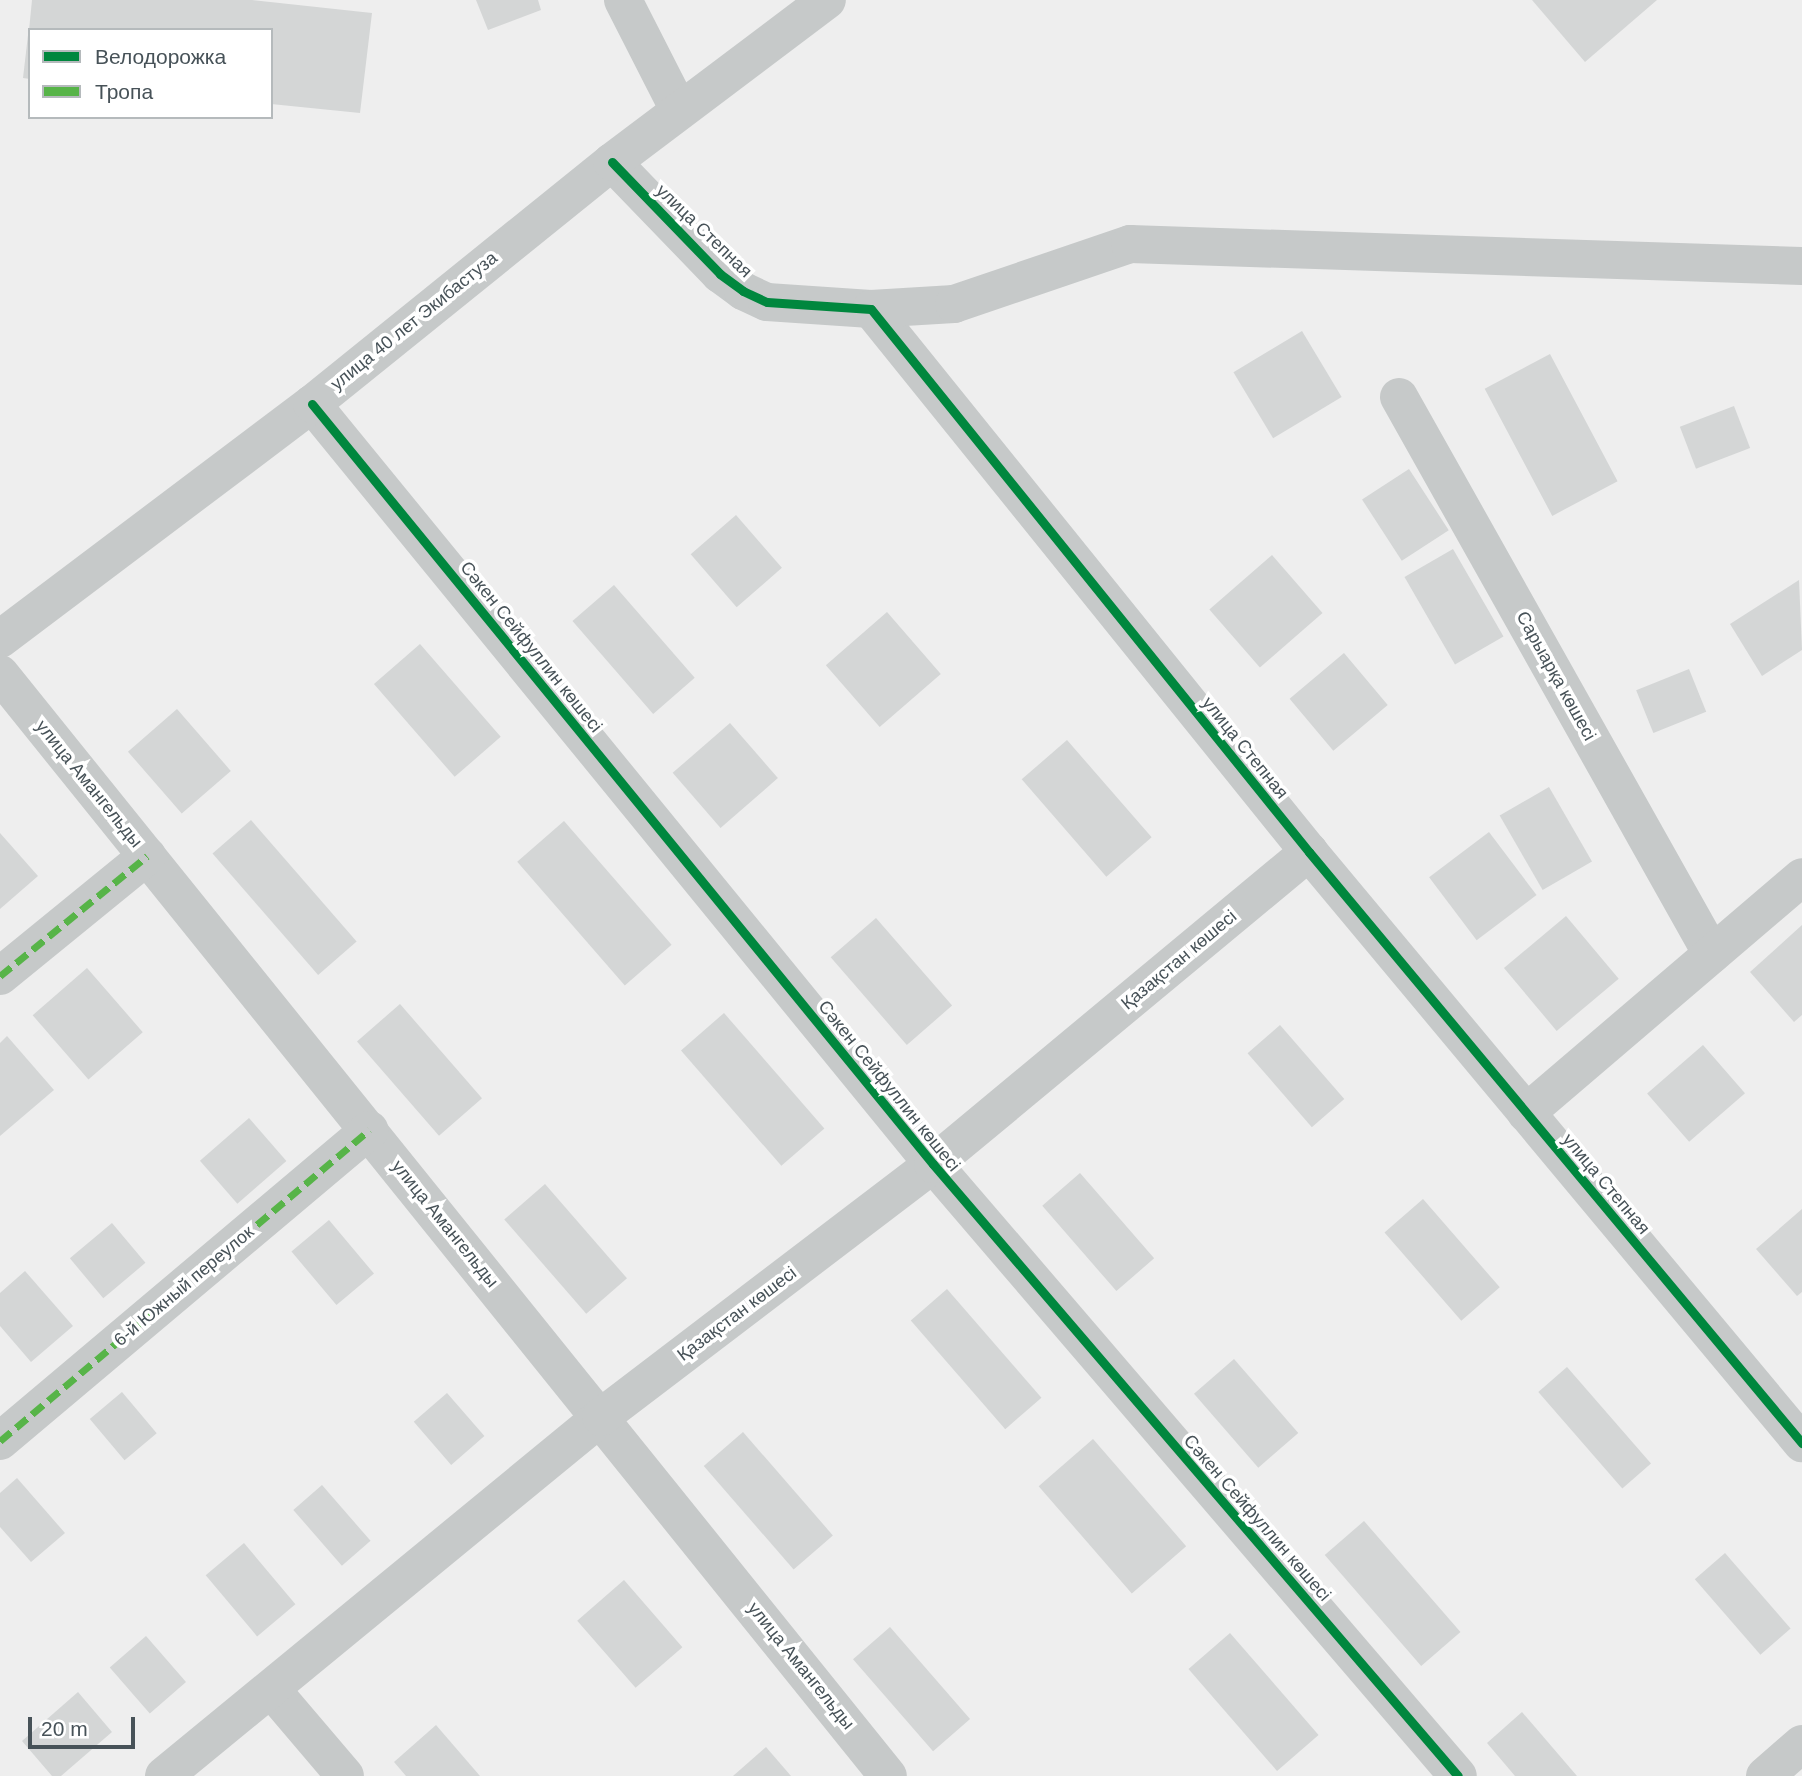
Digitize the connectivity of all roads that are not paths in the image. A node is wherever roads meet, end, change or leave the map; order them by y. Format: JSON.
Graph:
{"nodes":[{"id":1,"x":623,"y":0,"type":"edge"},
{"id":2,"x":827,"y":0,"type":"edge"},
{"id":3,"x":679,"y":110,"type":"junction"},
{"id":4,"x":612,"y":162,"type":"junction"},
{"id":5,"x":1802,"y":266,"type":"edge"},
{"id":6,"x":871,"y":309,"type":"junction"},
{"id":7,"x":1399,"y":397,"type":"dead end"},
{"id":8,"x":312,"y":404,"type":"junction"},
{"id":9,"x":0,"y":639,"type":"edge"},
{"id":10,"x":0,"y":674,"type":"edge"},
{"id":11,"x":1309,"y":852,"type":"junction"},
{"id":12,"x":147,"y":856,"type":"junction"},
{"id":13,"x":1802,"y":877,"type":"edge"},
{"id":14,"x":1712,"y":954,"type":"junction"},
{"id":15,"x":0,"y":976,"type":"edge"},
{"id":16,"x":1526,"y":1113,"type":"junction"},
{"id":17,"x":369,"y":1130,"type":"junction"},
{"id":18,"x":933,"y":1164,"type":"junction"},
{"id":19,"x":601,"y":1417,"type":"junction"},
{"id":20,"x":0,"y":1441,"type":"edge"},
{"id":21,"x":1802,"y":1443,"type":"edge"},
{"id":22,"x":271,"y":1689,"type":"junction"},
{"id":23,"x":1802,"y":1744,"type":"edge"},
{"id":24,"x":164,"y":1776,"type":"edge"},
{"id":25,"x":345,"y":1776,"type":"edge"},
{"id":26,"x":888,"y":1776,"type":"edge"},
{"id":27,"x":1458,"y":1776,"type":"edge"},
{"id":28,"x":1765,"y":1776,"type":"edge"}],
"edges":[{"from":1,"to":3,"type":"street"},
{"from":2,"to":3,"type":"street","name":"улица 40 лет Экибастуза"},
{"from":3,"to":4,"type":"street","name":"улица 40 лет Экибастуза"},
{"from":4,"to":6,"type":"street","name":"улица Степная"},
{"from":4,"to":8,"type":"street","name":"улица 40 лет Экибастуза"},
{"from":5,"to":6,"type":"street"},
{"from":6,"to":11,"type":"street","name":"улица Степная"},
{"from":7,"to":14,"type":"street","name":"Сарыарқа көшесі"},
{"from":8,"to":9,"type":"street","name":"улица 40 лет Экибастуза"},
{"from":8,"to":18,"type":"street","name":"Сәкен Сейфуллин көшесі"},
{"from":10,"to":12,"type":"street","name":"улица Амангельды"},
{"from":11,"to":16,"type":"street","name":"улица Степная"},
{"from":11,"to":18,"type":"street","name":"Қазақстан көшесі"},
{"from":12,"to":15,"type":"street"},
{"from":12,"to":17,"type":"street","name":"улица Амангельды"},
{"from":13,"to":14,"type":"street"},
{"from":14,"to":16,"type":"street"},
{"from":16,"to":21,"type":"street","name":"улица Степная"},
{"from":17,"to":19,"type":"street","name":"улица Амангельды"},
{"from":17,"to":20,"type":"street","name":"6-й Южный переулок"},
{"from":18,"to":19,"type":"street","name":"Қазақстан көшесі"},
{"from":18,"to":27,"type":"street","name":"Сәкен Сейфуллин көшесі"},
{"from":19,"to":22,"type":"street","name":"Қазақстан көшесі"},
{"from":19,"to":26,"type":"street","name":"улица Амангельды"},
{"from":22,"to":24,"type":"street","name":"Қазақстан көшесі"},
{"from":22,"to":25,"type":"street"},
{"from":23,"to":28,"type":"street"}]}
